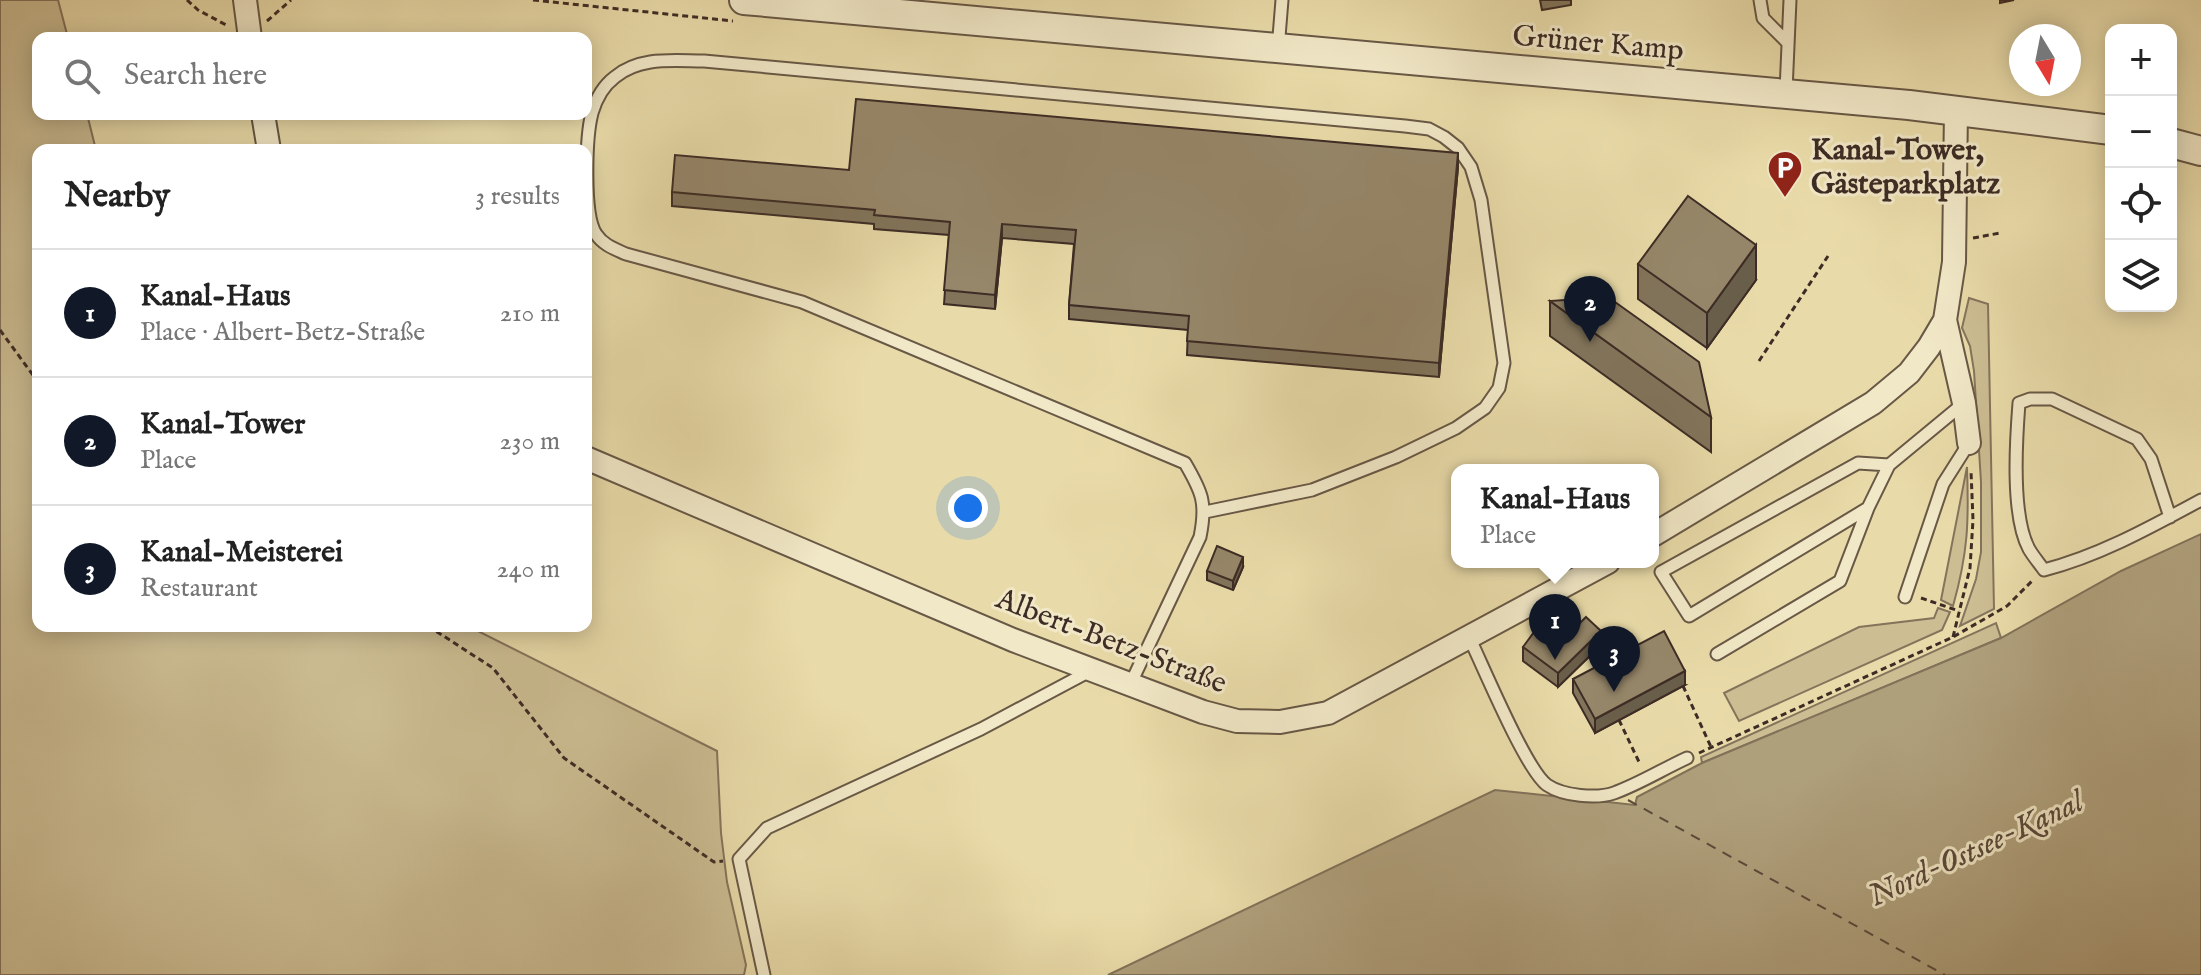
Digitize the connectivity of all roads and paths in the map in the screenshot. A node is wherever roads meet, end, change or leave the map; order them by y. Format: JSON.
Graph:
{"nodes":[{"id":1,"x":187,"y":0,"type":"edge"},
{"id":2,"x":245,"y":0,"type":"edge"},
{"id":3,"x":291,"y":0,"type":"edge"},
{"id":4,"x":744,"y":0,"type":"edge"},
{"id":5,"x":1282,"y":0,"type":"edge"},
{"id":6,"x":1760,"y":0,"type":"edge"},
{"id":7,"x":1790,"y":0,"type":"edge"},
{"id":8,"x":937,"y":8,"type":"edge"},
{"id":9,"x":249,"y":31,"type":"edge"},
{"id":10,"x":1788,"y":43,"type":"junction"},
{"id":11,"x":1278,"y":50,"type":"junction"},
{"id":12,"x":1786,"y":94,"type":"junction"},
{"id":13,"x":1956,"y":110,"type":"junction"},
{"id":14,"x":592,"y":112,"type":"edge"},
{"id":15,"x":264,"y":120,"type":"edge"},
{"id":16,"x":591,"y":120,"type":"edge"},
{"id":17,"x":2105,"y":129,"type":"edge"},
{"id":18,"x":268,"y":144,"type":"edge"},
{"id":19,"x":589,"y":144,"type":"edge"},
{"id":20,"x":2177,"y":145,"type":"edge"},
{"id":21,"x":2201,"y":151,"type":"edge"},
{"id":22,"x":592,"y":224,"type":"edge"},
{"id":23,"x":2000,"y":233,"type":"dead end"},
{"id":24,"x":1977,"y":238,"type":"dead end"},
{"id":25,"x":1828,"y":256,"type":"dead end"},
{"id":26,"x":1945,"y":320,"type":"junction"},
{"id":27,"x":0,"y":330,"type":"edge"},
{"id":28,"x":1759,"y":361,"type":"dead end"},
{"id":29,"x":32,"y":374,"type":"edge"},
{"id":30,"x":1964,"y":403,"type":"junction"},
{"id":31,"x":1969,"y":443,"type":"junction"},
{"id":32,"x":592,"y":461,"type":"edge"},
{"id":33,"x":1889,"y":465,"type":"junction"},
{"id":34,"x":2201,"y":500,"type":"edge"},
{"id":35,"x":1868,"y":508,"type":"junction"},
{"id":36,"x":1205,"y":512,"type":"junction"},
{"id":37,"x":2170,"y":517,"type":"junction"},
{"id":38,"x":1659,"y":531,"type":"edge"},
{"id":39,"x":1597,"y":568,"type":"edge"},
{"id":40,"x":2044,"y":570,"type":"junction"},
{"id":41,"x":1906,"y":595,"type":"joint"},
{"id":42,"x":1959,"y":611,"type":"junction"},
{"id":43,"x":437,"y":632,"type":"edge"},
{"id":44,"x":1469,"y":637,"type":"junction"},
{"id":45,"x":1953,"y":637,"type":"junction"},
{"id":46,"x":1717,"y":654,"type":"dead end"},
{"id":47,"x":1090,"y":671,"type":"junction"},
{"id":48,"x":1130,"y":685,"type":"junction"},
{"id":49,"x":1683,"y":686,"type":"edge"},
{"id":50,"x":1619,"y":720,"type":"edge"},
{"id":51,"x":1711,"y":747,"type":"junction"},
{"id":52,"x":1687,"y":758,"type":"joint"},
{"id":53,"x":1646,"y":777,"type":"junction"},
{"id":54,"x":739,"y":859,"type":"junction"},
{"id":55,"x":764,"y":975,"type":"edge"}],
"edges":[{"from":1,"to":9,"type":"path"},
{"from":2,"to":9,"type":"street"},
{"from":3,"to":9,"type":"path"},
{"from":4,"to":8,"type":"street","name":"Grüner Kamp"},
{"from":5,"to":11,"type":"lane"},
{"from":6,"to":10,"type":"lane"},
{"from":7,"to":10,"type":"lane"},
{"from":8,"to":11,"type":"street","name":"Grüner Kamp"},
{"from":10,"to":12,"type":"lane"},
{"from":11,"to":12,"type":"street","name":"Grüner Kamp"},
{"from":12,"to":13,"type":"street","name":"Grüner Kamp"},
{"from":13,"to":17,"type":"street","name":"Grüner Kamp"},
{"from":13,"to":26,"type":"street"},
{"from":14,"to":36,"type":"lane"},
{"from":15,"to":18,"type":"street"},
{"from":16,"to":19,"type":"lane"},
{"from":20,"to":21,"type":"street"},
{"from":22,"to":36,"type":"lane"},
{"from":23,"to":24,"type":"path"},
{"from":25,"to":28,"type":"path"},
{"from":26,"to":30,"type":"street"},
{"from":26,"to":38,"type":"street"},
{"from":27,"to":29,"type":"path"},
{"from":30,"to":31,"type":"street"},
{"from":30,"to":33,"type":"lane"},
{"from":31,"to":41,"type":"lane"},
{"from":31,"to":42,"type":"path"},
{"from":32,"to":47,"type":"street","name":"Albert-Betz-Straße"},
{"from":33,"to":35,"type":"lane"},
{"from":33,"to":35,"type":"lane"},
{"from":34,"to":37,"type":"lane"},
{"from":35,"to":46,"type":"lane"},
{"from":36,"to":48,"type":"lane"},
{"from":37,"to":40,"type":"lane"},
{"from":37,"to":40,"type":"lane"},
{"from":39,"to":44,"type":"street","name":"Albert-Betz-Straße"},
{"from":40,"to":45,"type":"path"},
{"from":41,"to":42,"type":"path"},
{"from":42,"to":45,"type":"path"},
{"from":43,"to":54,"type":"path"},
{"from":44,"to":48,"type":"street","name":"Albert-Betz-Straße"},
{"from":44,"to":53,"type":"lane"},
{"from":45,"to":51,"type":"path"},
{"from":47,"to":48,"type":"street","name":"Albert-Betz-Straße"},
{"from":47,"to":54,"type":"lane"},
{"from":49,"to":51,"type":"path"},
{"from":50,"to":53,"type":"path"},
{"from":51,"to":52,"type":"path"},
{"from":52,"to":53,"type":"lane"},
{"from":54,"to":55,"type":"lane"}]}
